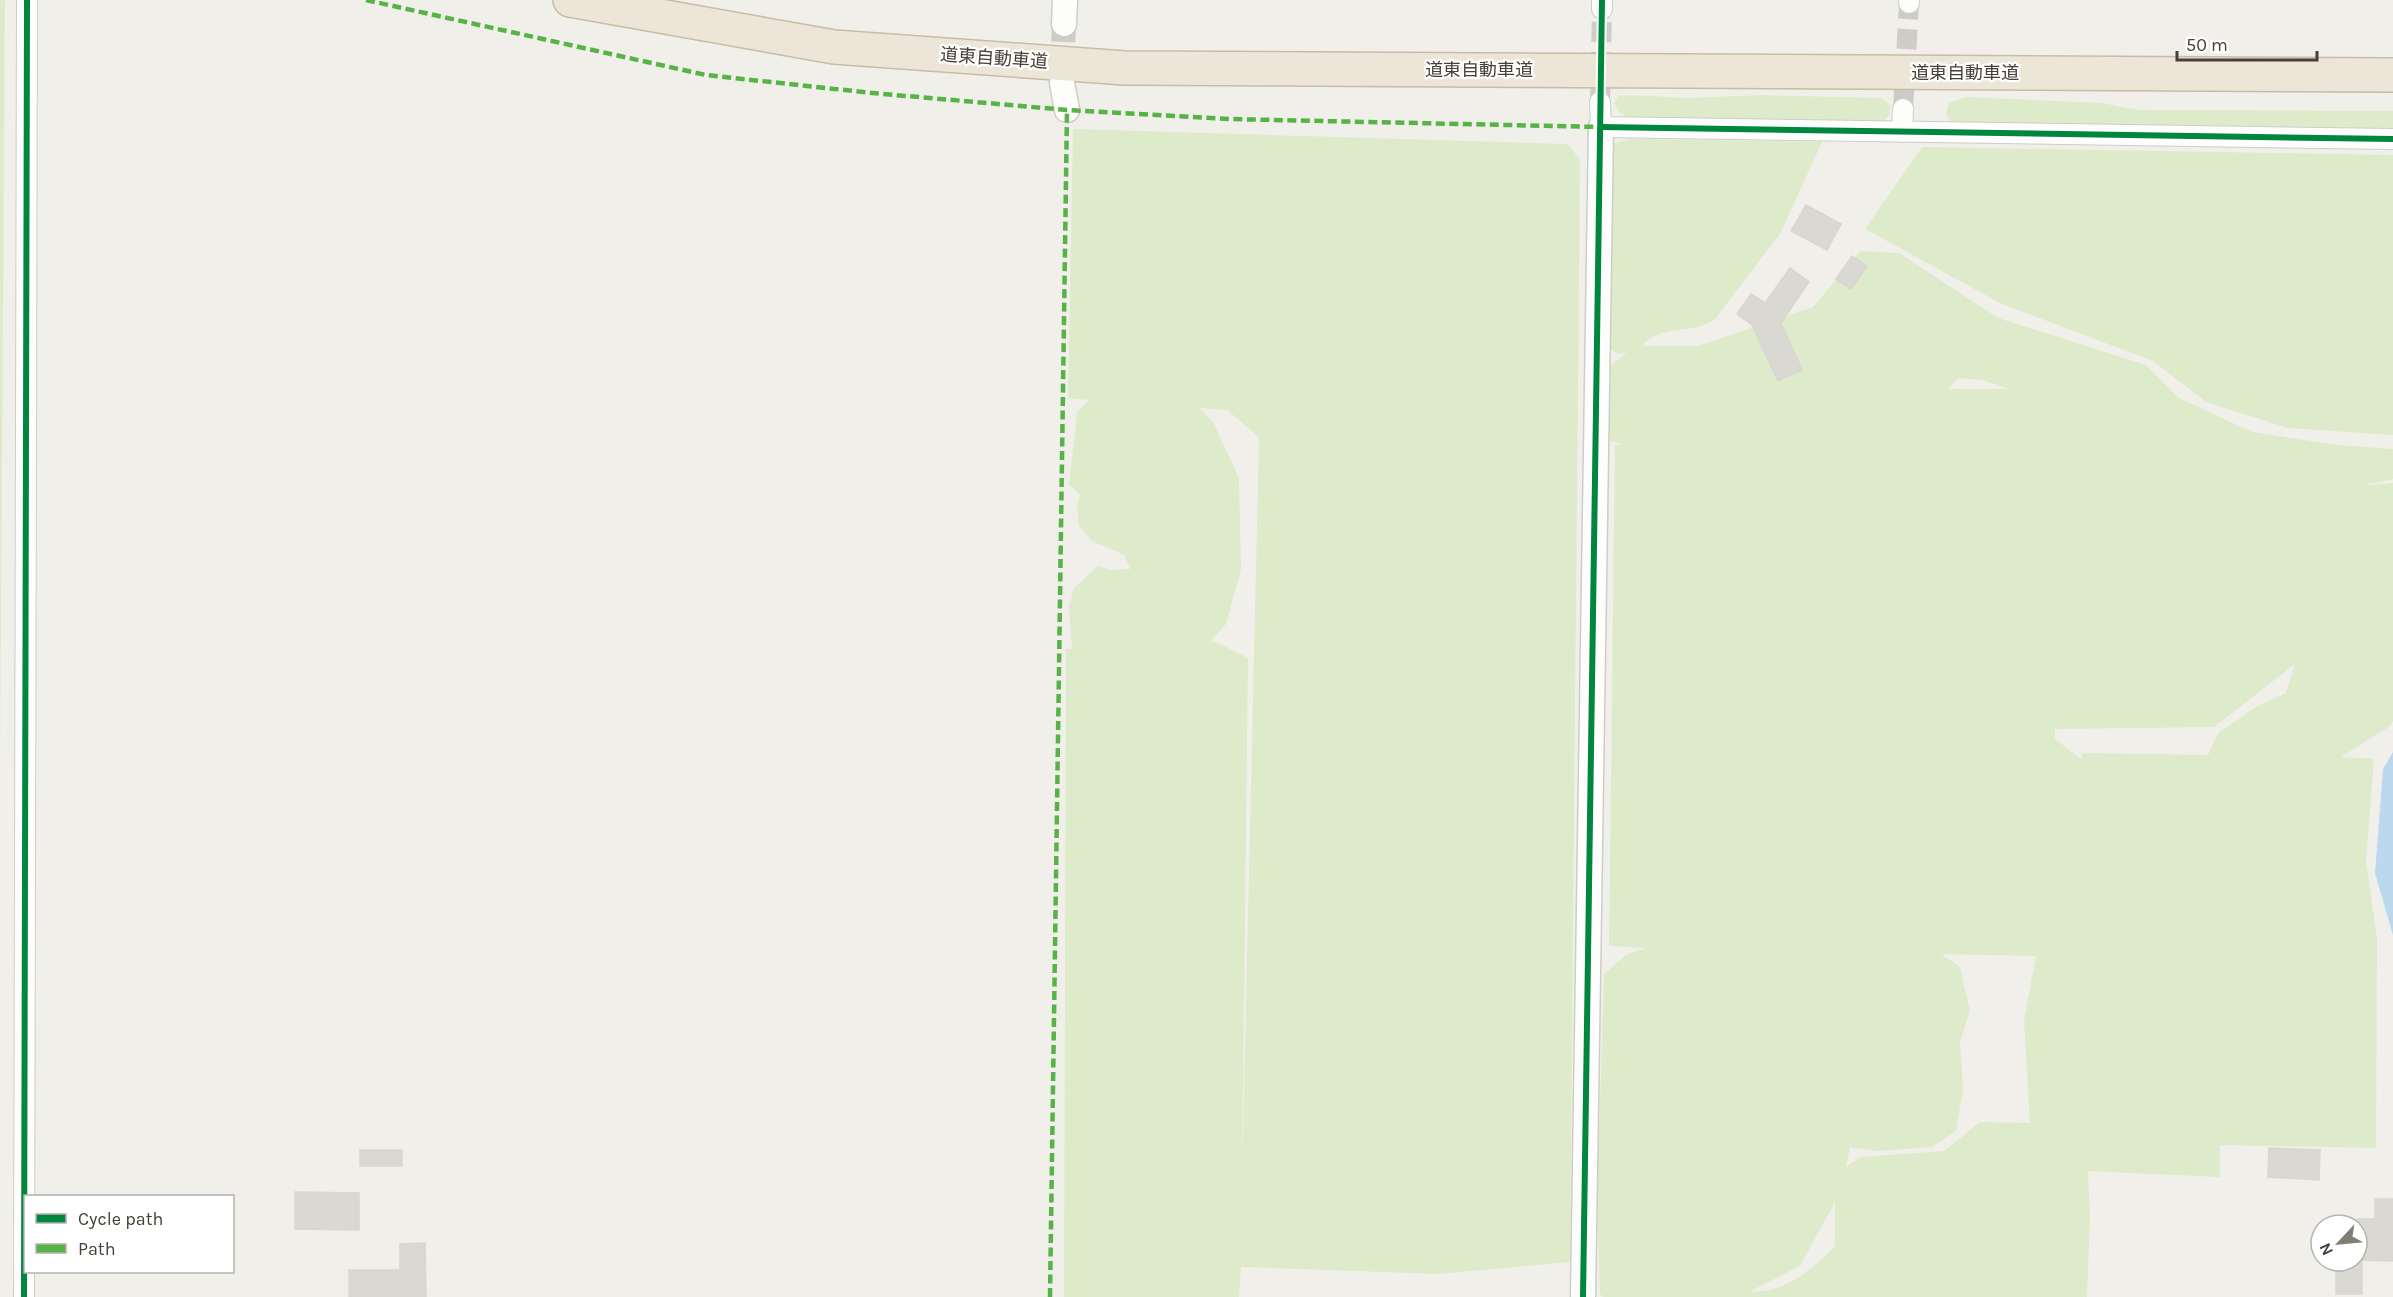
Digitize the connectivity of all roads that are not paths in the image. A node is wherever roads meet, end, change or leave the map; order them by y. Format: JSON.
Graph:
{"nodes":[{"id":1,"x":27,"y":0,"type":"edge"},
{"id":2,"x":570,"y":0,"type":"edge"},
{"id":3,"x":1065,"y":0,"type":"edge"},
{"id":4,"x":1064,"y":24,"type":"tunnel mouth"},
{"id":5,"x":2393,"y":75,"type":"edge"},
{"id":6,"x":1062,"y":83,"type":"tunnel mouth"},
{"id":7,"x":1600,"y":102,"type":"tunnel mouth"},
{"id":8,"x":1903,"y":109,"type":"tunnel mouth"},
{"id":9,"x":1067,"y":110,"type":"dead end"},
{"id":10,"x":1601,"y":127,"type":"junction"},
{"id":11,"x":1902,"y":132,"type":"junction"},
{"id":12,"x":2393,"y":139,"type":"edge"},
{"id":13,"x":24,"y":1195,"type":"edge"},
{"id":14,"x":24,"y":1273,"type":"edge"},
{"id":15,"x":24,"y":1297,"type":"edge"},
{"id":16,"x":1583,"y":1297,"type":"edge"}],
"edges":[{"from":1,"to":13,"type":"street"},
{"from":2,"to":5,"type":"highway","name":"道東自動車道"},
{"from":3,"to":4,"type":"street"},
{"from":6,"to":9,"type":"street"},
{"from":7,"to":10,"type":"street"},
{"from":8,"to":11,"type":"street"},
{"from":10,"to":11,"type":"street"},
{"from":10,"to":16,"type":"street"},
{"from":11,"to":12,"type":"street"},
{"from":14,"to":15,"type":"street"}]}
